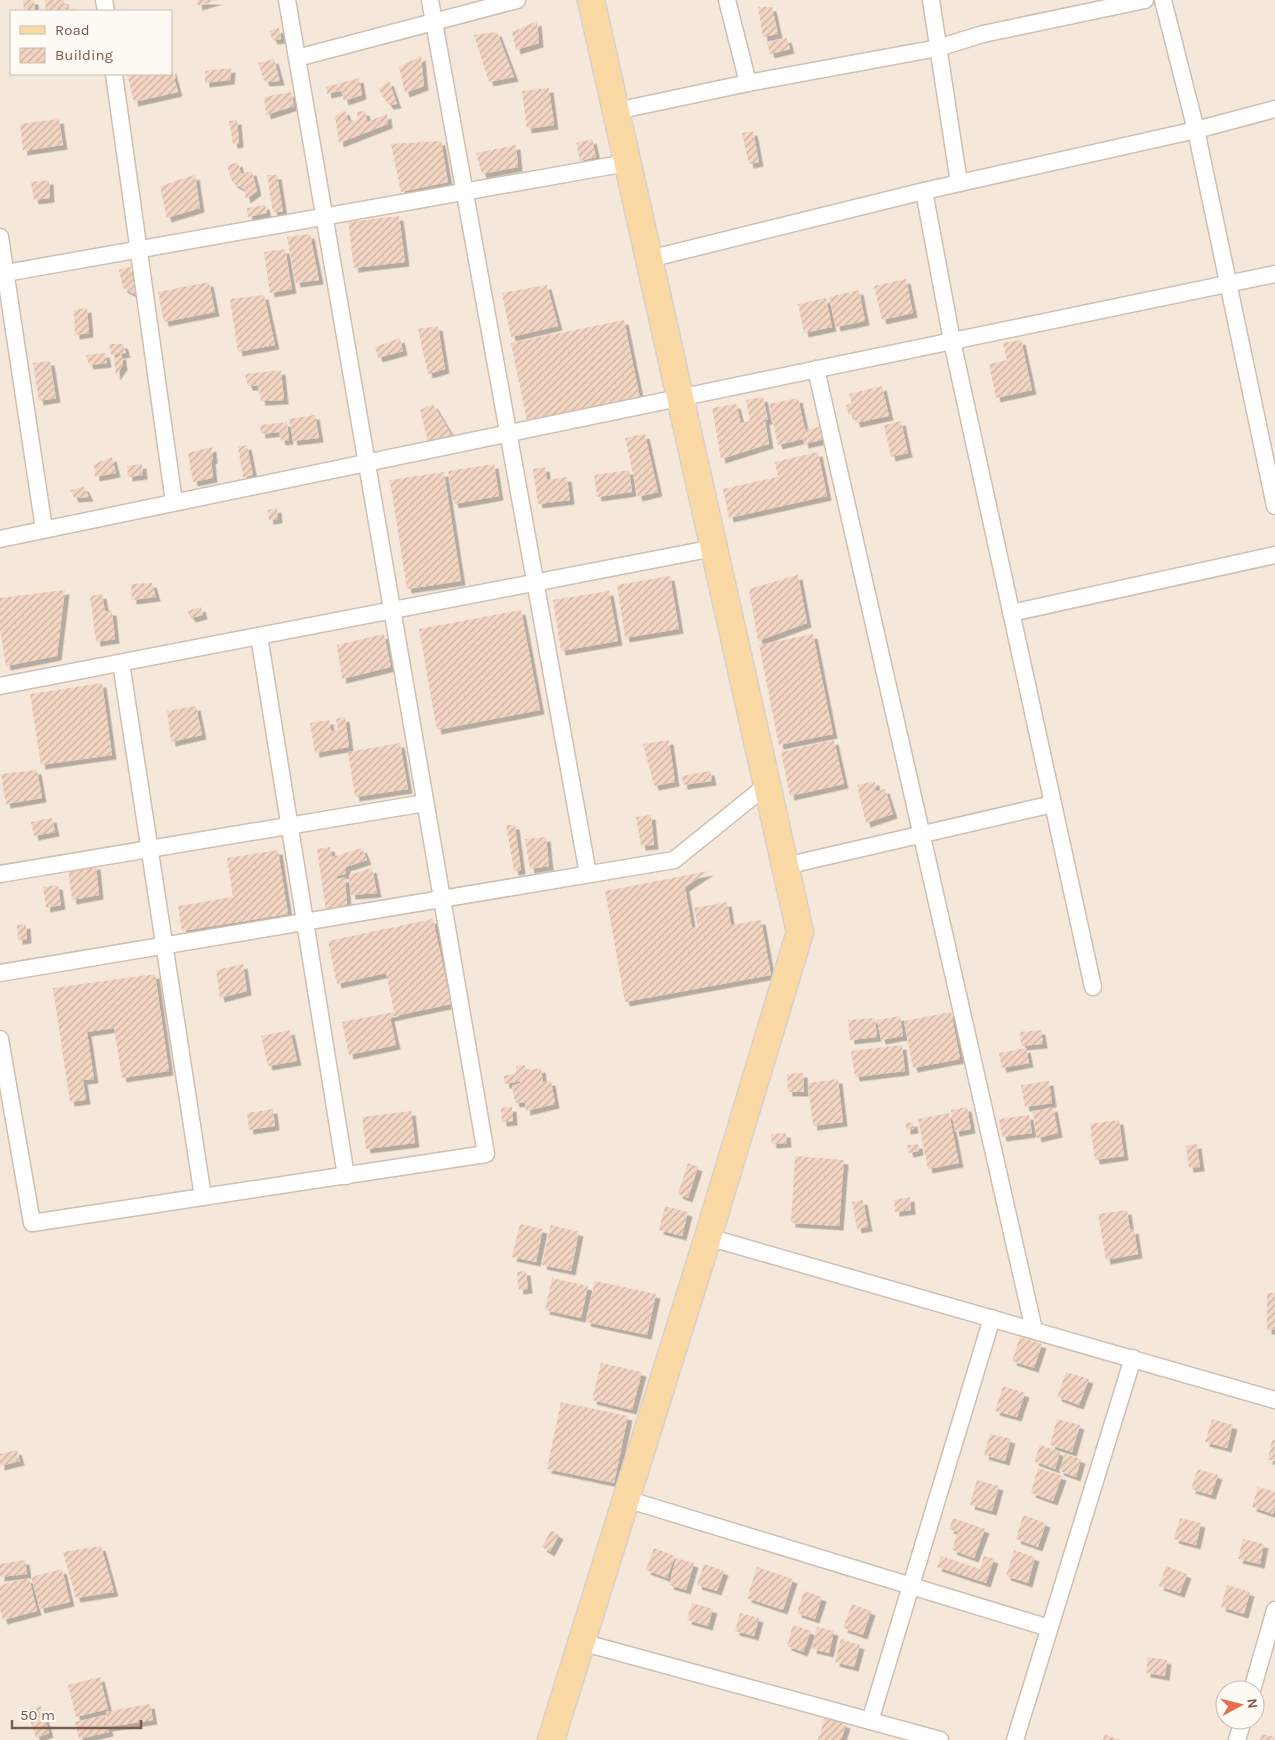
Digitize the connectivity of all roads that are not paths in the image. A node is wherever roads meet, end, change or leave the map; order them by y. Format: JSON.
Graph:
{"nodes":[{"id":1,"x":286,"y":0,"type":"edge"},
{"id":2,"x":430,"y":0,"type":"edge"},
{"id":3,"x":517,"y":0,"type":"edge"},
{"id":4,"x":591,"y":0,"type":"edge"},
{"id":5,"x":727,"y":0,"type":"edge"},
{"id":6,"x":931,"y":0,"type":"edge"},
{"id":7,"x":1145,"y":0,"type":"edge"},
{"id":8,"x":1163,"y":0,"type":"edge"},
{"id":9,"x":434,"y":22,"type":"junction"},
{"id":10,"x":938,"y":48,"type":"junction"},
{"id":11,"x":297,"y":58,"type":"junction"},
{"id":12,"x":114,"y":75,"type":"edge"},
{"id":13,"x":748,"y":83,"type":"junction"},
{"id":14,"x":1275,"y":110,"type":"edge"},
{"id":15,"x":616,"y":111,"type":"junction"},
{"id":16,"x":1196,"y":130,"type":"junction"},
{"id":17,"x":627,"y":163,"type":"junction"},
{"id":18,"x":959,"y":183,"type":"junction"},
{"id":19,"x":924,"y":191,"type":"junction"},
{"id":20,"x":464,"y":192,"type":"junction"},
{"id":21,"x":324,"y":217,"type":"junction"},
{"id":22,"x":0,"y":238,"type":"edge"},
{"id":23,"x":139,"y":249,"type":"junction"},
{"id":24,"x":649,"y":259,"type":"junction"},
{"id":25,"x":3,"y":274,"type":"edge"},
{"id":26,"x":1275,"y":274,"type":"edge"},
{"id":27,"x":1228,"y":284,"type":"junction"},
{"id":28,"x":952,"y":341,"type":"junction"},
{"id":29,"x":816,"y":369,"type":"junction"},
{"id":30,"x":679,"y":398,"type":"junction"},
{"id":31,"x":508,"y":433,"type":"junction"},
{"id":32,"x":367,"y":462,"type":"junction"},
{"id":33,"x":174,"y":502,"type":"junction"},
{"id":34,"x":1275,"y":506,"type":"edge"},
{"id":35,"x":44,"y":529,"type":"junction"},
{"id":36,"x":0,"y":538,"type":"edge"},
{"id":37,"x":714,"y":548,"type":"junction"},
{"id":38,"x":1275,"y":555,"type":"edge"},
{"id":39,"x":535,"y":582,"type":"junction"},
{"id":40,"x":392,"y":610,"type":"junction"},
{"id":41,"x":1012,"y":614,"type":"junction"},
{"id":42,"x":259,"y":636,"type":"junction"},
{"id":43,"x":121,"y":663,"type":"junction"},
{"id":44,"x":0,"y":686,"type":"edge"},
{"id":45,"x":767,"y":785,"type":"junction"},
{"id":46,"x":425,"y":803,"type":"junction"},
{"id":47,"x":1053,"y":804,"type":"junction"},
{"id":48,"x":290,"y":826,"type":"junction"},
{"id":49,"x":922,"y":835,"type":"junction"},
{"id":50,"x":150,"y":849,"type":"junction"},
{"id":51,"x":785,"y":866,"type":"junction"},
{"id":52,"x":0,"y":874,"type":"edge"},
{"id":53,"x":588,"y":874,"type":"junction"},
{"id":54,"x":442,"y":899,"type":"junction"},
{"id":55,"x":305,"y":922,"type":"junction"},
{"id":56,"x":164,"y":946,"type":"junction"},
{"id":57,"x":0,"y":973,"type":"edge"},
{"id":58,"x":1094,"y":987,"type":"dead end"},
{"id":59,"x":0,"y":1039,"type":"edge"},
{"id":60,"x":346,"y":1176,"type":"junction"},
{"id":61,"x":203,"y":1198,"type":"junction"},
{"id":62,"x":708,"y":1237,"type":"junction"},
{"id":63,"x":992,"y":1318,"type":"junction"},
{"id":64,"x":1034,"y":1330,"type":"junction"},
{"id":65,"x":1133,"y":1358,"type":"junction"},
{"id":66,"x":1275,"y":1400,"type":"edge"},
{"id":67,"x":626,"y":1499,"type":"junction"},
{"id":68,"x":911,"y":1586,"type":"junction"},
{"id":69,"x":1275,"y":1610,"type":"edge"},
{"id":70,"x":1049,"y":1628,"type":"junction"},
{"id":71,"x":581,"y":1642,"type":"junction"},
{"id":72,"x":1255,"y":1680,"type":"edge"},
{"id":73,"x":870,"y":1721,"type":"junction"},
{"id":74,"x":551,"y":1740,"type":"edge"},
{"id":75,"x":940,"y":1740,"type":"edge"},
{"id":76,"x":1015,"y":1740,"type":"edge"}],
"edges":[{"from":1,"to":11,"type":"street"},
{"from":2,"to":9,"type":"street"},
{"from":3,"to":9,"type":"street"},
{"from":4,"to":15,"type":"main road"},
{"from":5,"to":13,"type":"street"},
{"from":6,"to":10,"type":"street"},
{"from":7,"to":10,"type":"street"},
{"from":8,"to":16,"type":"street"},
{"from":9,"to":11,"type":"street"},
{"from":9,"to":20,"type":"street"},
{"from":10,"to":13,"type":"street"},
{"from":10,"to":18,"type":"street"},
{"from":11,"to":21,"type":"street"},
{"from":12,"to":23,"type":"street"},
{"from":13,"to":15,"type":"street"},
{"from":14,"to":16,"type":"street"},
{"from":15,"to":17,"type":"main road"},
{"from":16,"to":18,"type":"street"},
{"from":16,"to":27,"type":"street"},
{"from":17,"to":20,"type":"street"},
{"from":17,"to":24,"type":"main road"},
{"from":18,"to":19,"type":"street"},
{"from":19,"to":24,"type":"street"},
{"from":19,"to":28,"type":"street"},
{"from":20,"to":21,"type":"street"},
{"from":20,"to":31,"type":"street"},
{"from":21,"to":23,"type":"street"},
{"from":21,"to":32,"type":"street"},
{"from":22,"to":25,"type":"street"},
{"from":23,"to":25,"type":"street"},
{"from":23,"to":33,"type":"street"},
{"from":24,"to":30,"type":"main road"},
{"from":25,"to":35,"type":"street"},
{"from":26,"to":27,"type":"street"},
{"from":27,"to":28,"type":"street"},
{"from":27,"to":34,"type":"street"},
{"from":28,"to":29,"type":"street"},
{"from":28,"to":41,"type":"street"},
{"from":29,"to":30,"type":"street"},
{"from":29,"to":49,"type":"street"},
{"from":30,"to":31,"type":"street"},
{"from":30,"to":37,"type":"main road"},
{"from":31,"to":32,"type":"street"},
{"from":31,"to":39,"type":"street"},
{"from":32,"to":33,"type":"street"},
{"from":32,"to":40,"type":"street"},
{"from":33,"to":35,"type":"street"},
{"from":35,"to":36,"type":"street"},
{"from":37,"to":39,"type":"street"},
{"from":37,"to":45,"type":"main road"},
{"from":38,"to":41,"type":"street"},
{"from":39,"to":40,"type":"street"},
{"from":39,"to":53,"type":"street"},
{"from":40,"to":42,"type":"street"},
{"from":40,"to":46,"type":"street"},
{"from":41,"to":47,"type":"street"},
{"from":42,"to":43,"type":"street"},
{"from":42,"to":48,"type":"street"},
{"from":43,"to":44,"type":"street"},
{"from":43,"to":50,"type":"street"},
{"from":45,"to":51,"type":"main road"},
{"from":45,"to":53,"type":"street"},
{"from":46,"to":48,"type":"street"},
{"from":46,"to":54,"type":"street"},
{"from":47,"to":49,"type":"street"},
{"from":47,"to":58,"type":"street"},
{"from":48,"to":50,"type":"street"},
{"from":48,"to":55,"type":"street"},
{"from":49,"to":51,"type":"street"},
{"from":49,"to":64,"type":"street"},
{"from":50,"to":52,"type":"street"},
{"from":50,"to":56,"type":"street"},
{"from":51,"to":62,"type":"main road"},
{"from":53,"to":54,"type":"street"},
{"from":54,"to":55,"type":"street"},
{"from":54,"to":60,"type":"street"},
{"from":55,"to":56,"type":"street"},
{"from":55,"to":60,"type":"street"},
{"from":56,"to":57,"type":"street"},
{"from":56,"to":61,"type":"street"},
{"from":59,"to":61,"type":"street"},
{"from":60,"to":61,"type":"street"},
{"from":62,"to":63,"type":"street"},
{"from":62,"to":67,"type":"main road"},
{"from":63,"to":64,"type":"street"},
{"from":63,"to":68,"type":"street"},
{"from":64,"to":65,"type":"street"},
{"from":65,"to":66,"type":"street"},
{"from":65,"to":70,"type":"street"},
{"from":67,"to":68,"type":"street"},
{"from":67,"to":71,"type":"main road"},
{"from":68,"to":70,"type":"street"},
{"from":68,"to":73,"type":"street"},
{"from":69,"to":72,"type":"street"},
{"from":70,"to":76,"type":"street"},
{"from":71,"to":73,"type":"street"},
{"from":71,"to":74,"type":"main road"},
{"from":73,"to":75,"type":"street"}]}
